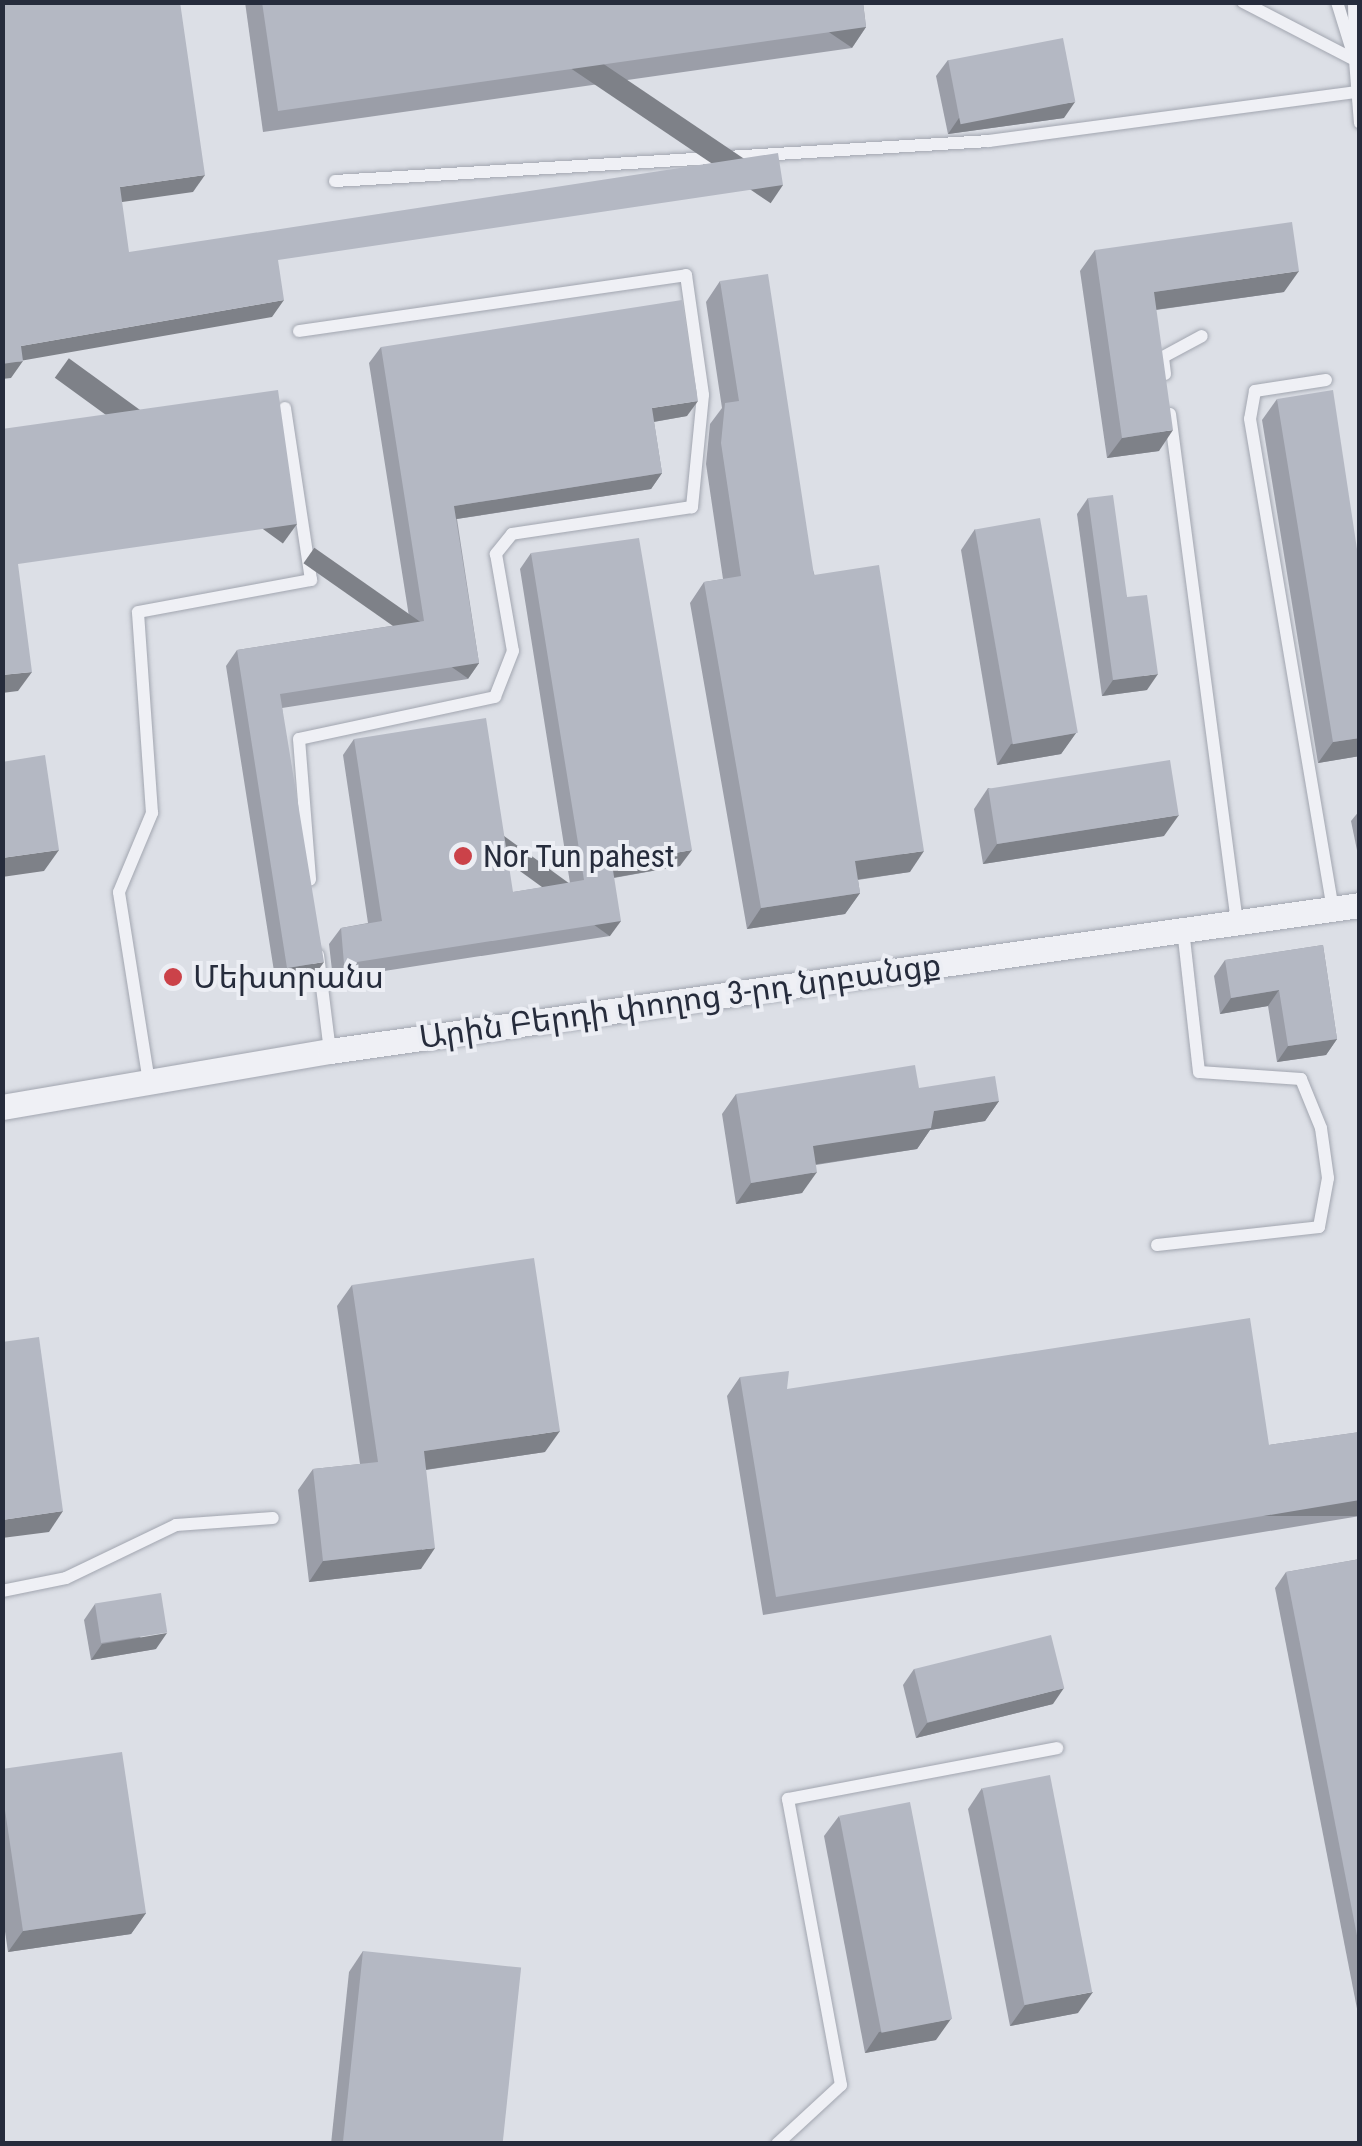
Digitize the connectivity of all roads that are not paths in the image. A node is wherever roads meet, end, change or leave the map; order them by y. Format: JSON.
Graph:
{"nodes":[{"id":1,"x":1243,"y":2,"type":"edge"},
{"id":2,"x":1337,"y":2,"type":"edge"},
{"id":3,"x":1354,"y":2,"type":"edge"},
{"id":4,"x":1355,"y":60,"type":"junction"},
{"id":5,"x":1357,"y":92,"type":"edge"},
{"id":6,"x":1360,"y":123,"type":"edge"},
{"id":7,"x":335,"y":181,"type":"dead end"},
{"id":8,"x":299,"y":331,"type":"dead end"},
{"id":9,"x":1202,"y":336,"type":"dead end"},
{"id":10,"x":1326,"y":380,"type":"dead end"},
{"id":11,"x":285,"y":408,"type":"edge"},
{"id":12,"x":312,"y":900,"type":"edge"},
{"id":13,"x":1360,"y":906,"type":"edge"},
{"id":14,"x":1332,"y":910,"type":"junction"},
{"id":15,"x":1237,"y":922,"type":"junction"},
{"id":16,"x":1183,"y":930,"type":"junction"},
{"id":17,"x":316,"y":937,"type":"edge"},
{"id":18,"x":330,"y":1051,"type":"junction"},
{"id":19,"x":149,"y":1082,"type":"junction"},
{"id":20,"x":2,"y":1107,"type":"edge"},
{"id":21,"x":1157,"y":1245,"type":"dead end"},
{"id":22,"x":273,"y":1518,"type":"dead end"},
{"id":23,"x":2,"y":1591,"type":"edge"},
{"id":24,"x":1057,"y":1748,"type":"dead end"},
{"id":25,"x":778,"y":2144,"type":"edge"}],
"edges":[{"from":1,"to":4,"type":"lane"},
{"from":2,"to":4,"type":"lane"},
{"from":3,"to":4,"type":"lane"},
{"from":4,"to":5,"type":"lane"},
{"from":5,"to":6,"type":"lane"},
{"from":5,"to":7,"type":"lane"},
{"from":8,"to":12,"type":"lane"},
{"from":9,"to":15,"type":"lane"},
{"from":10,"to":14,"type":"lane"},
{"from":11,"to":19,"type":"lane"},
{"from":13,"to":14,"type":"street","name":"Արին Բերդի փողոց 3-րդ նրբանցք"},
{"from":14,"to":15,"type":"street","name":"Արին Բերդի փողոց 3-րդ նրբանցք"},
{"from":15,"to":16,"type":"street","name":"Արին Բերդի փողոց 3-րդ նրբանցք"},
{"from":16,"to":18,"type":"street","name":"Արին Բերդի փողոց 3-րդ նրբանցք"},
{"from":16,"to":21,"type":"lane"},
{"from":17,"to":18,"type":"lane"},
{"from":18,"to":19,"type":"street","name":"Արին Բերդի փողոց 3-րդ նրբանցք"},
{"from":19,"to":20,"type":"street","name":"Արին Բերդի փողոց 3-րդ նրբանցք"},
{"from":22,"to":23,"type":"lane"},
{"from":24,"to":25,"type":"lane"}]}
